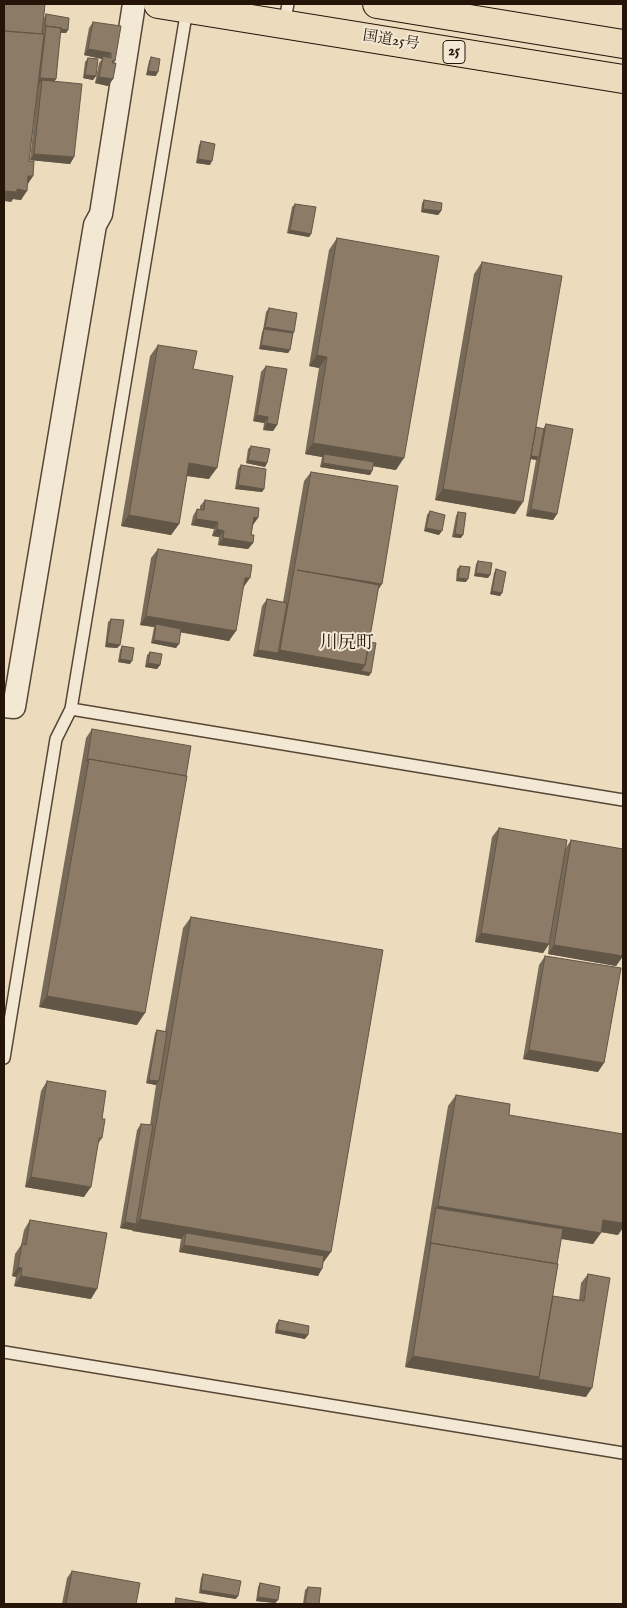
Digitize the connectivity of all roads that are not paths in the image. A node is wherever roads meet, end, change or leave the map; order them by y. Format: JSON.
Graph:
{"nodes":[{"id":1,"x":134,"y":4,"type":"edge"},
{"id":2,"x":158,"y":4,"type":"edge"},
{"id":3,"x":377,"y":4,"type":"edge"},
{"id":4,"x":187,"y":9,"type":"junction"},
{"id":5,"x":286,"y":14,"type":"edge"},
{"id":6,"x":623,"y":44,"type":"edge"},
{"id":7,"x":623,"y":79,"type":"edge"},
{"id":8,"x":4,"y":706,"type":"edge"},
{"id":9,"x":71,"y":709,"type":"junction"},
{"id":10,"x":623,"y":800,"type":"edge"},
{"id":11,"x":4,"y":1058,"type":"edge"},
{"id":12,"x":4,"y":1352,"type":"edge"},
{"id":13,"x":623,"y":1453,"type":"edge"}],
"edges":[{"from":1,"to":8,"type":"street"},
{"from":2,"to":4,"type":"highway","name":"国道25号","number":"25"},
{"from":3,"to":6,"type":"highway","number":"25"},
{"from":4,"to":5,"type":"highway","name":"国道25号","number":"25"},
{"from":4,"to":9,"type":"lane"},
{"from":5,"to":7,"type":"highway","name":"国道25号","number":"25"},
{"from":9,"to":10,"type":"lane"},
{"from":9,"to":11,"type":"lane"},
{"from":12,"to":13,"type":"lane"}]}
